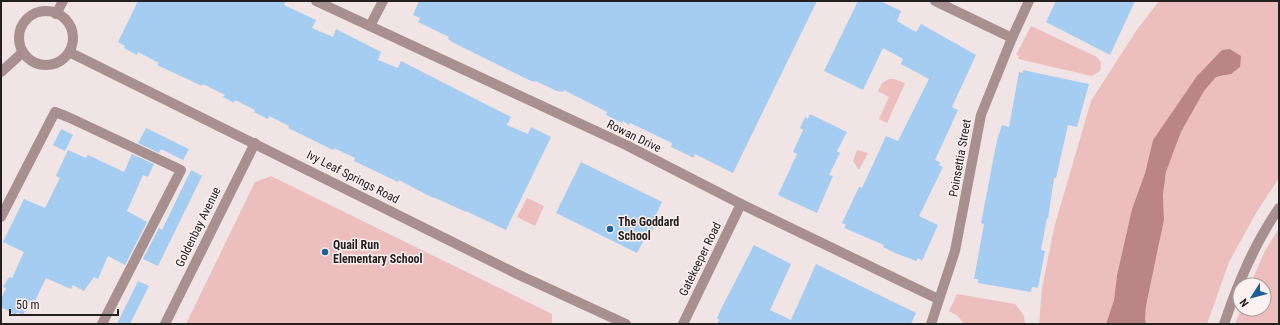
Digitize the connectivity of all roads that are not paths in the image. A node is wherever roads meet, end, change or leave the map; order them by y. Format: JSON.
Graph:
{"nodes":[{"id":1,"x":63,"y":1,"type":"edge"},
{"id":2,"x":316,"y":1,"type":"edge"},
{"id":3,"x":383,"y":1,"type":"edge"},
{"id":4,"x":935,"y":1,"type":"edge"},
{"id":5,"x":1029,"y":1,"type":"edge"},
{"id":6,"x":56,"y":14,"type":"junction"},
{"id":7,"x":370,"y":26,"type":"junction"},
{"id":8,"x":1012,"y":38,"type":"junction"},
{"id":9,"x":23,"y":52,"type":"junction"},
{"id":10,"x":69,"y":52,"type":"junction"},
{"id":11,"x":1,"y":72,"type":"edge"},
{"id":12,"x":255,"y":142,"type":"junction"},
{"id":13,"x":741,"y":204,"type":"junction"},
{"id":14,"x":1279,"y":208,"type":"edge"},
{"id":15,"x":1,"y":217,"type":"edge"},
{"id":16,"x":938,"y":299,"type":"junction"},
{"id":17,"x":102,"y":324,"type":"edge"},
{"id":18,"x":165,"y":324,"type":"edge"},
{"id":19,"x":626,"y":324,"type":"edge"},
{"id":20,"x":683,"y":324,"type":"edge"},
{"id":21,"x":931,"y":324,"type":"edge"},
{"id":22,"x":1224,"y":324,"type":"edge"}],
"edges":[{"from":1,"to":6,"type":"street"},
{"from":2,"to":7,"type":"street","name":"Rowan Drive"},
{"from":3,"to":7,"type":"street"},
{"from":4,"to":8,"type":"street"},
{"from":5,"to":8,"type":"street","name":"Poinsettia Street"},
{"from":6,"to":9,"type":"street"},
{"from":6,"to":10,"type":"street"},
{"from":7,"to":13,"type":"street","name":"Rowan Drive"},
{"from":8,"to":16,"type":"street","name":"Poinsettia Street"},
{"from":9,"to":10,"type":"street"},
{"from":9,"to":11,"type":"street"},
{"from":10,"to":12,"type":"street","name":"Ivy Leaf Springs Road"},
{"from":12,"to":18,"type":"street","name":"Goldenbay Avenue"},
{"from":12,"to":19,"type":"street","name":"Ivy Leaf Springs Road"},
{"from":13,"to":16,"type":"street","name":"Rowan Drive"},
{"from":13,"to":20,"type":"street","name":"Gatekeeper Road"},
{"from":14,"to":22,"type":"street"},
{"from":15,"to":17,"type":"street"},
{"from":16,"to":21,"type":"street","name":"Poinsettia Street"}]}
